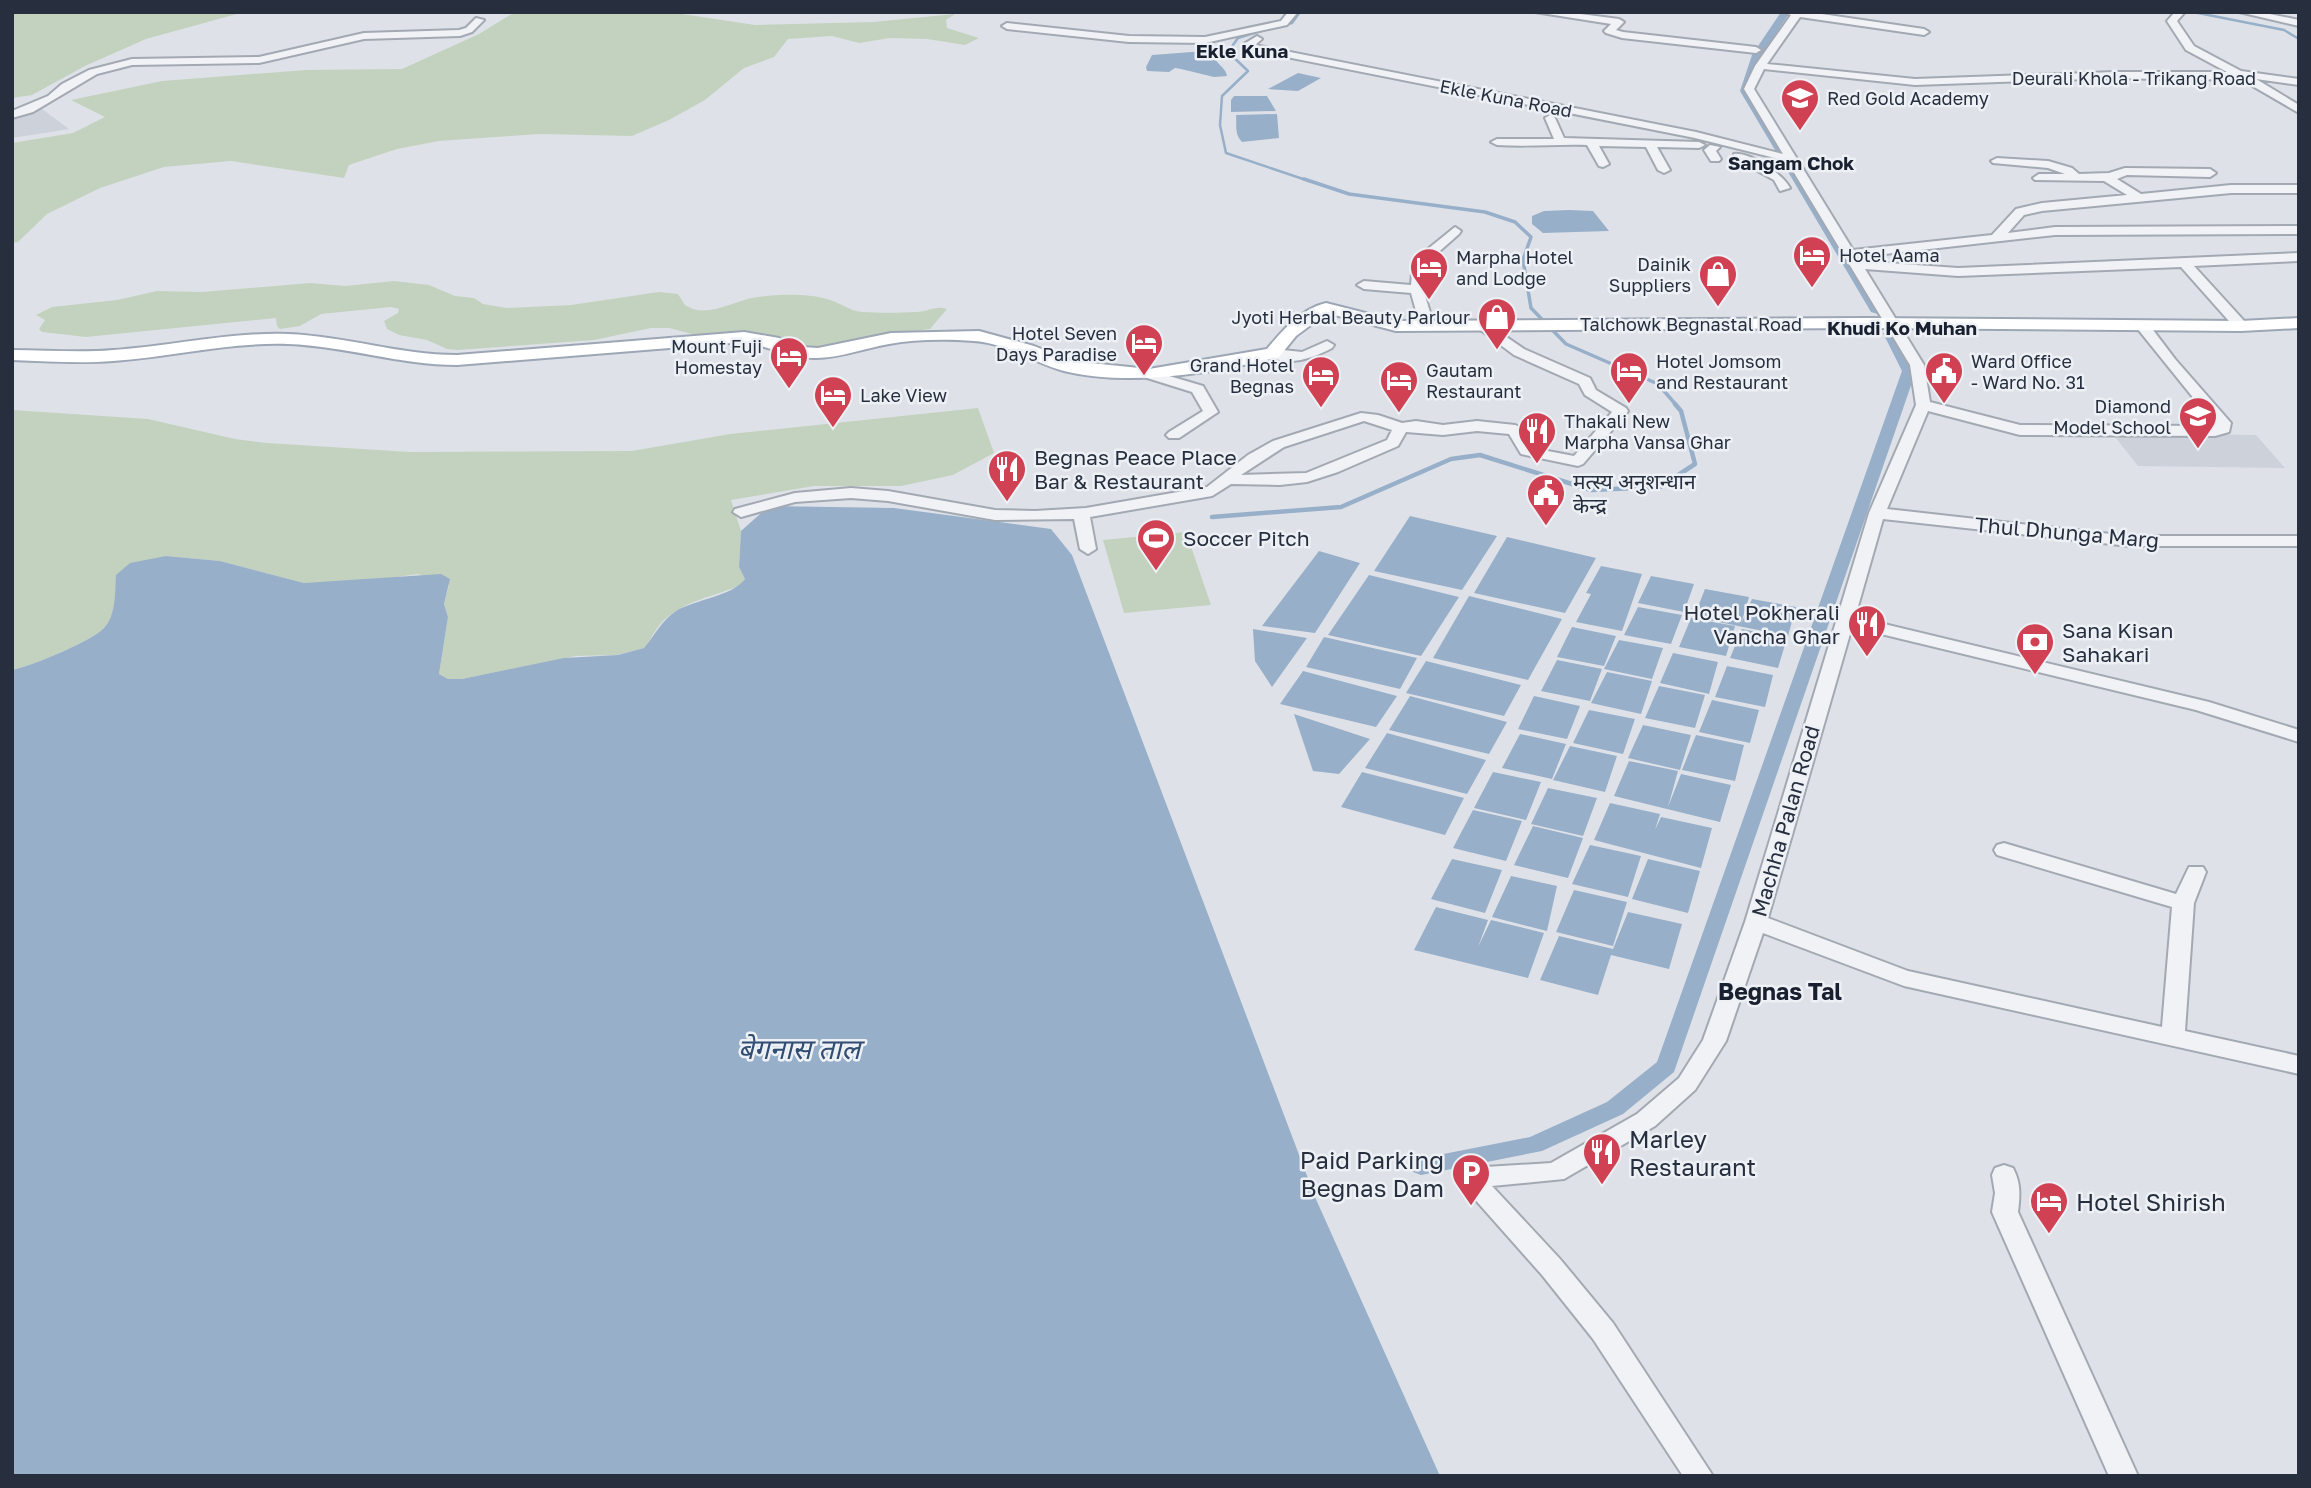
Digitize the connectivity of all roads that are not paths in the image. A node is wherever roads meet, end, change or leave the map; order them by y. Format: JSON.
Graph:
{"nodes":[{"id":1,"x":1293,"y":12,"type":"edge"},
{"id":2,"x":1540,"y":12,"type":"edge"},
{"id":3,"x":2180,"y":12,"type":"edge"},
{"id":4,"x":2244,"y":12,"type":"edge"},
{"id":5,"x":2286,"y":12,"type":"edge"},
{"id":6,"x":1794,"y":13,"type":"edge"},
{"id":7,"x":2272,"y":18,"type":"junction"},
{"id":8,"x":479,"y":20,"type":"dead end"},
{"id":9,"x":2299,"y":23,"type":"edge"},
{"id":10,"x":1007,"y":26,"type":"dead end"},
{"id":11,"x":1924,"y":32,"type":"dead end"},
{"id":12,"x":1234,"y":33,"type":"junction"},
{"id":13,"x":1756,"y":50,"type":"dead end"},
{"id":14,"x":1760,"y":66,"type":"junction"},
{"id":15,"x":2239,"y":74,"type":"junction"},
{"id":16,"x":2299,"y":82,"type":"edge"},
{"id":17,"x":2299,"y":110,"type":"edge"},
{"id":18,"x":12,"y":115,"type":"edge"},
{"id":19,"x":1550,"y":118,"type":"dead end"},
{"id":20,"x":1560,"y":141,"type":"junction"},
{"id":21,"x":1497,"y":142,"type":"dead end"},
{"id":22,"x":1591,"y":142,"type":"junction"},
{"id":23,"x":1650,"y":144,"type":"junction"},
{"id":24,"x":1768,"y":155,"type":"junction"},
{"id":25,"x":1740,"y":157,"type":"junction"},
{"id":26,"x":1790,"y":158,"type":"junction"},
{"id":27,"x":2201,"y":159,"type":"dead end"},
{"id":28,"x":1997,"y":160,"type":"dead end"},
{"id":29,"x":1603,"y":164,"type":"dead end"},
{"id":30,"x":1664,"y":170,"type":"dead end"},
{"id":31,"x":2210,"y":173,"type":"junction"},
{"id":32,"x":2075,"y":176,"type":"junction"},
{"id":33,"x":2109,"y":177,"type":"junction"},
{"id":34,"x":2039,"y":178,"type":"dead end"},
{"id":35,"x":1784,"y":188,"type":"dead end"},
{"id":36,"x":2231,"y":189,"type":"junction"},
{"id":37,"x":2299,"y":189,"type":"edge"},
{"id":38,"x":2136,"y":196,"type":"junction"},
{"id":39,"x":2299,"y":230,"type":"edge"},
{"id":40,"x":1455,"y":231,"type":"dead end"},
{"id":41,"x":1996,"y":238,"type":"junction"},
{"id":42,"x":2299,"y":257,"type":"edge"},
{"id":43,"x":1853,"y":259,"type":"junction"},
{"id":44,"x":2184,"y":263,"type":"junction"},
{"id":45,"x":1364,"y":285,"type":"dead end"},
{"id":46,"x":1419,"y":290,"type":"junction"},
{"id":47,"x":2299,"y":323,"type":"edge"},
{"id":48,"x":1891,"y":324,"type":"junction"},
{"id":49,"x":1427,"y":325,"type":"junction"},
{"id":50,"x":1483,"y":325,"type":"junction"},
{"id":51,"x":2143,"y":325,"type":"junction"},
{"id":52,"x":2241,"y":326,"type":"junction"},
{"id":53,"x":1327,"y":345,"type":"dead end"},
{"id":54,"x":1273,"y":353,"type":"junction"},
{"id":55,"x":12,"y":355,"type":"edge"},
{"id":56,"x":1149,"y":374,"type":"junction"},
{"id":57,"x":1923,"y":405,"type":"junction"},
{"id":58,"x":1400,"y":428,"type":"junction"},
{"id":59,"x":1174,"y":435,"type":"dead end"},
{"id":60,"x":1227,"y":479,"type":"junction"},
{"id":61,"x":741,"y":512,"type":"dead end"},
{"id":62,"x":1877,"y":513,"type":"junction"},
{"id":63,"x":1081,"y":514,"type":"junction"},
{"id":64,"x":2296,"y":544,"type":"edge"},
{"id":65,"x":1088,"y":549,"type":"dead end"},
{"id":66,"x":1844,"y":620,"type":"junction"},
{"id":67,"x":2299,"y":736,"type":"edge"},
{"id":68,"x":2004,"y":850,"type":"dead end"},
{"id":69,"x":2196,"y":872,"type":"dead end"},
{"id":70,"x":2183,"y":903,"type":"junction"},
{"id":71,"x":1756,"y":922,"type":"junction"},
{"id":72,"x":2173,"y":1038,"type":"junction"},
{"id":73,"x":2299,"y":1065,"type":"edge"},
{"id":74,"x":2004,"y":1175,"type":"dead end"},
{"id":75,"x":1699,"y":1476,"type":"edge"},
{"id":76,"x":2124,"y":1476,"type":"edge"}],
"edges":[{"from":1,"to":12,"type":"street"},
{"from":2,"to":13,"type":"street"},
{"from":3,"to":15,"type":"street"},
{"from":4,"to":7,"type":"street"},
{"from":5,"to":7,"type":"street"},
{"from":6,"to":11,"type":"street"},
{"from":6,"to":14,"type":"street"},
{"from":7,"to":9,"type":"street"},
{"from":8,"to":18,"type":"street"},
{"from":10,"to":12,"type":"street"},
{"from":12,"to":24,"type":"street","name":"Ekle Kuna Road"},
{"from":14,"to":15,"type":"street","name":"Deurali Khola - Trikang Road"},
{"from":14,"to":26,"type":"street"},
{"from":15,"to":16,"type":"street","name":"Deurali Khola - Trikang Road"},
{"from":15,"to":17,"type":"street"},
{"from":19,"to":20,"type":"street"},
{"from":20,"to":21,"type":"street"},
{"from":20,"to":22,"type":"street"},
{"from":22,"to":23,"type":"street"},
{"from":22,"to":29,"type":"street"},
{"from":23,"to":25,"type":"street"},
{"from":23,"to":30,"type":"street"},
{"from":24,"to":25,"type":"street"},
{"from":24,"to":26,"type":"street"},
{"from":25,"to":35,"type":"street"},
{"from":26,"to":43,"type":"street"},
{"from":27,"to":31,"type":"street"},
{"from":28,"to":32,"type":"street"},
{"from":31,"to":33,"type":"street"},
{"from":31,"to":36,"type":"street"},
{"from":32,"to":33,"type":"street"},
{"from":32,"to":34,"type":"street"},
{"from":33,"to":38,"type":"street"},
{"from":36,"to":37,"type":"street"},
{"from":36,"to":38,"type":"street"},
{"from":38,"to":41,"type":"street"},
{"from":39,"to":41,"type":"street"},
{"from":40,"to":46,"type":"street"},
{"from":41,"to":43,"type":"street"},
{"from":42,"to":44,"type":"street"},
{"from":43,"to":44,"type":"street"},
{"from":43,"to":48,"type":"street"},
{"from":44,"to":52,"type":"street"},
{"from":45,"to":46,"type":"street"},
{"from":46,"to":49,"type":"street"},
{"from":47,"to":52,"type":"main road","name":"Talchowk Begnastal Road"},
{"from":48,"to":50,"type":"main road","name":"Talchowk Begnastal Road"},
{"from":48,"to":51,"type":"main road","name":"Talchowk Begnastal Road"},
{"from":48,"to":57,"type":"street"},
{"from":49,"to":50,"type":"main road","name":"Talchowk Begnastal Road"},
{"from":49,"to":54,"type":"main road","name":"Talchowk Begnastal Road"},
{"from":50,"to":58,"type":"street"},
{"from":51,"to":52,"type":"main road","name":"Talchowk Begnastal Road"},
{"from":51,"to":57,"type":"street"},
{"from":53,"to":54,"type":"street"},
{"from":54,"to":56,"type":"main road"},
{"from":55,"to":56,"type":"main road"},
{"from":56,"to":59,"type":"street"},
{"from":57,"to":62,"type":"street","name":"Machha Palan Road"},
{"from":58,"to":60,"type":"street"},
{"from":58,"to":60,"type":"street"},
{"from":60,"to":63,"type":"street"},
{"from":61,"to":63,"type":"street"},
{"from":62,"to":64,"type":"street","name":"Thul Dhunga Marg"},
{"from":62,"to":66,"type":"street","name":"Machha Palan Road"},
{"from":63,"to":65,"type":"street"},
{"from":66,"to":67,"type":"street"},
{"from":66,"to":71,"type":"street","name":"Machha Palan Road"},
{"from":68,"to":70,"type":"street"},
{"from":69,"to":70,"type":"street"},
{"from":70,"to":72,"type":"street"},
{"from":71,"to":72,"type":"street"},
{"from":71,"to":75,"type":"street","name":"Machha Palan Road"},
{"from":72,"to":73,"type":"street"},
{"from":74,"to":76,"type":"street"}]}
